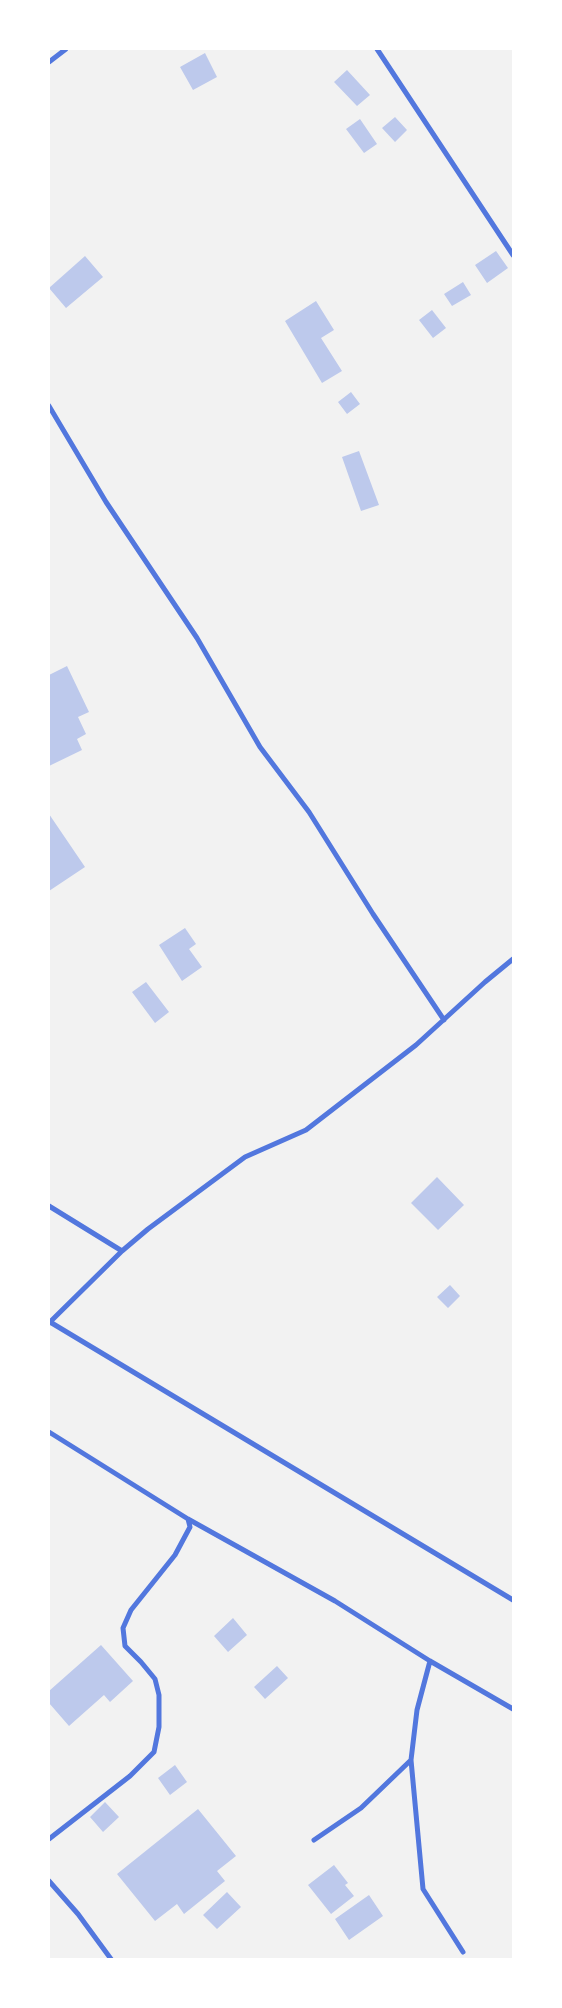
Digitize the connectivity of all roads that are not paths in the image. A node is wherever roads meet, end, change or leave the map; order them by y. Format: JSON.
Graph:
{"nodes":[{"id":1,"x":66,"y":49,"type":"edge"},
{"id":2,"x":377,"y":49,"type":"edge"},
{"id":3,"x":49,"y":62,"type":"edge"},
{"id":4,"x":513,"y":255,"type":"edge"},
{"id":5,"x":49,"y":406,"type":"edge"},
{"id":6,"x":513,"y":960,"type":"edge"},
{"id":7,"x":444,"y":1020,"type":"junction"},
{"id":8,"x":49,"y":1206,"type":"edge"},
{"id":9,"x":122,"y":1252,"type":"junction"},
{"id":10,"x":49,"y":1322,"type":"edge"},
{"id":11,"x":49,"y":1432,"type":"edge"},
{"id":12,"x":188,"y":1518,"type":"junction"},
{"id":13,"x":513,"y":1600,"type":"edge"},
{"id":14,"x":430,"y":1661,"type":"junction"},
{"id":15,"x":513,"y":1709,"type":"edge"},
{"id":16,"x":411,"y":1760,"type":"junction"},
{"id":17,"x":49,"y":1839,"type":"edge"},
{"id":18,"x":314,"y":1840,"type":"dead end"},
{"id":19,"x":49,"y":1880,"type":"edge"},
{"id":20,"x":463,"y":1952,"type":"dead end"},
{"id":21,"x":111,"y":1959,"type":"edge"}],
"edges":[{"from":1,"to":3,"type":"street"},
{"from":2,"to":4,"type":"street"},
{"from":5,"to":7,"type":"street"},
{"from":6,"to":7,"type":"street"},
{"from":7,"to":9,"type":"street"},
{"from":8,"to":9,"type":"street"},
{"from":9,"to":10,"type":"street"},
{"from":10,"to":13,"type":"street"},
{"from":11,"to":12,"type":"street"},
{"from":12,"to":14,"type":"street"},
{"from":12,"to":17,"type":"street"},
{"from":14,"to":15,"type":"street"},
{"from":14,"to":16,"type":"street"},
{"from":16,"to":18,"type":"street"},
{"from":16,"to":20,"type":"street"},
{"from":19,"to":21,"type":"street"}]}
